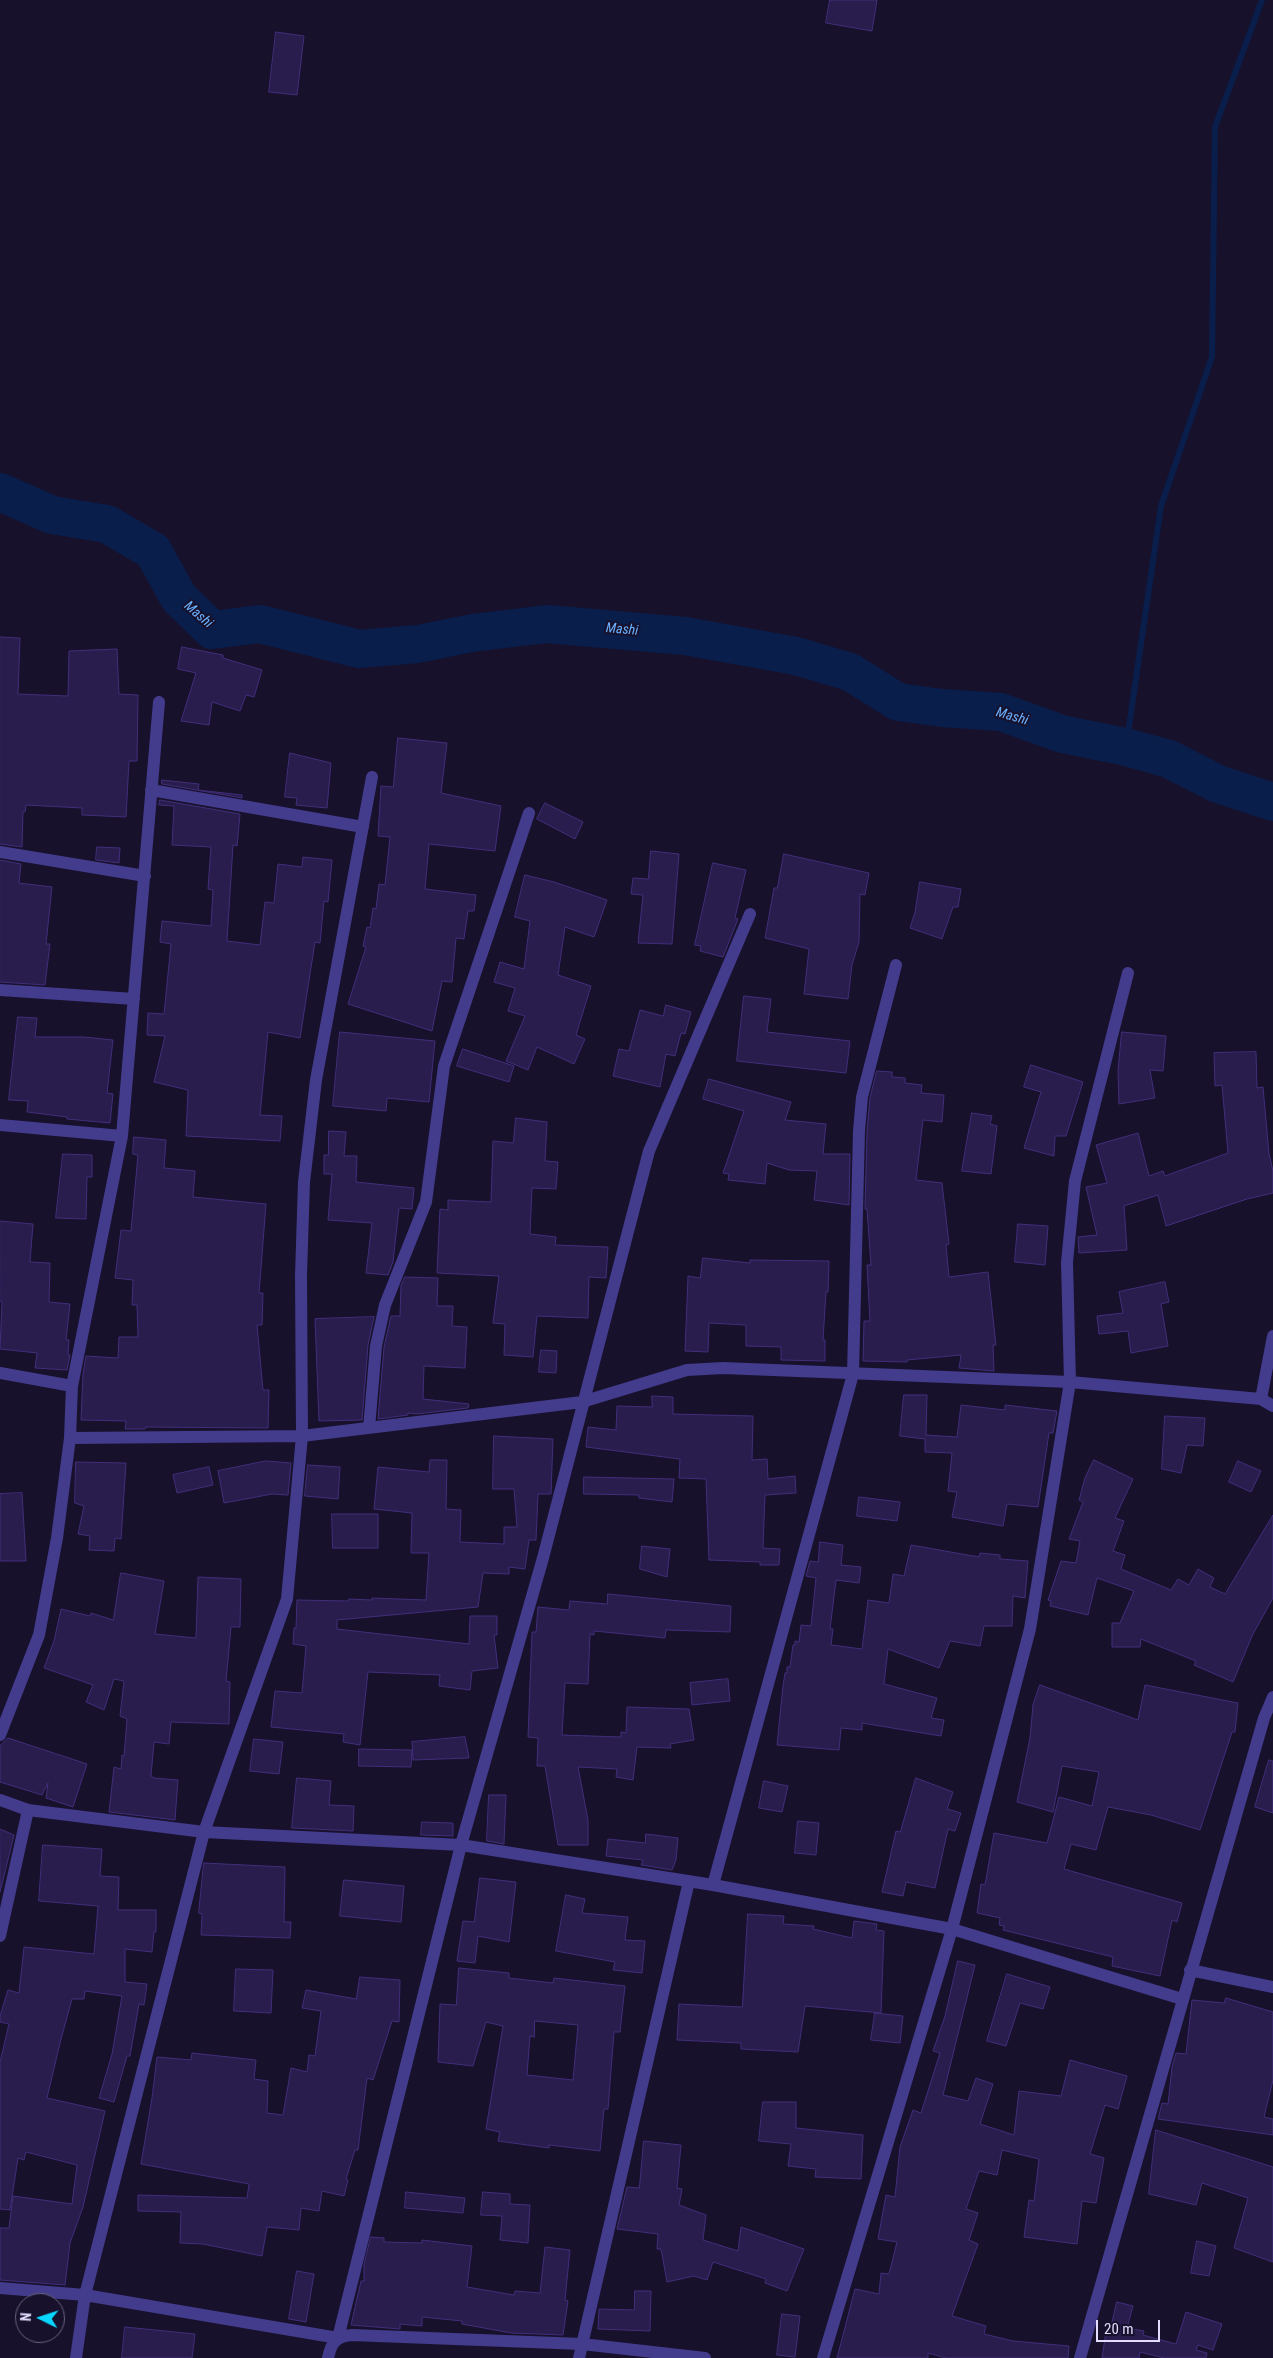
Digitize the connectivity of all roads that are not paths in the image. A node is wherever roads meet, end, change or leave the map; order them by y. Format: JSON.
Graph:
{"nodes":[{"id":1,"x":159,"y":702,"type":"dead end"},
{"id":2,"x":372,"y":777,"type":"dead end"},
{"id":3,"x":151,"y":790,"type":"junction"},
{"id":4,"x":529,"y":813,"type":"dead end"},
{"id":5,"x":363,"y":827,"type":"junction"},
{"id":6,"x":0,"y":852,"type":"edge"},
{"id":7,"x":145,"y":876,"type":"junction"},
{"id":8,"x":750,"y":914,"type":"dead end"},
{"id":9,"x":896,"y":965,"type":"dead end"},
{"id":10,"x":1128,"y":973,"type":"dead end"},
{"id":11,"x":0,"y":990,"type":"edge"},
{"id":12,"x":134,"y":999,"type":"junction"},
{"id":13,"x":0,"y":1125,"type":"edge"},
{"id":14,"x":122,"y":1136,"type":"junction"},
{"id":15,"x":1273,"y":1336,"type":"edge"},
{"id":16,"x":0,"y":1373,"type":"edge"},
{"id":17,"x":853,"y":1374,"type":"junction"},
{"id":18,"x":1070,"y":1382,"type":"junction"},
{"id":19,"x":72,"y":1386,"type":"junction"},
{"id":20,"x":1262,"y":1399,"type":"junction"},
{"id":21,"x":582,"y":1402,"type":"junction"},
{"id":22,"x":1273,"y":1406,"type":"edge"},
{"id":23,"x":369,"y":1428,"type":"junction"},
{"id":24,"x":302,"y":1436,"type":"junction"},
{"id":25,"x":70,"y":1438,"type":"junction"},
{"id":26,"x":1273,"y":1696,"type":"edge"},
{"id":27,"x":0,"y":1735,"type":"edge"},
{"id":28,"x":0,"y":1800,"type":"edge"},
{"id":29,"x":28,"y":1810,"type":"junction"},
{"id":30,"x":204,"y":1832,"type":"junction"},
{"id":31,"x":461,"y":1845,"type":"junction"},
{"id":32,"x":689,"y":1881,"type":"junction"},
{"id":33,"x":713,"y":1885,"type":"junction"},
{"id":34,"x":952,"y":1928,"type":"junction"},
{"id":35,"x":0,"y":1936,"type":"edge"},
{"id":36,"x":1190,"y":1970,"type":"junction"},
{"id":37,"x":1273,"y":1987,"type":"edge"},
{"id":38,"x":1182,"y":1999,"type":"junction"},
{"id":39,"x":0,"y":2288,"type":"edge"},
{"id":40,"x":85,"y":2295,"type":"junction"},
{"id":41,"x":338,"y":2338,"type":"junction"},
{"id":42,"x":582,"y":2344,"type":"junction"},
{"id":43,"x":76,"y":2358,"type":"edge"},
{"id":44,"x":328,"y":2358,"type":"edge"},
{"id":45,"x":579,"y":2358,"type":"edge"},
{"id":46,"x":705,"y":2358,"type":"edge"},
{"id":47,"x":823,"y":2358,"type":"edge"},
{"id":48,"x":1080,"y":2358,"type":"edge"}],
"edges":[{"from":1,"to":3,"type":"street"},
{"from":2,"to":5,"type":"street"},
{"from":3,"to":5,"type":"street"},
{"from":3,"to":7,"type":"street"},
{"from":4,"to":23,"type":"street"},
{"from":5,"to":24,"type":"street"},
{"from":6,"to":7,"type":"street"},
{"from":7,"to":12,"type":"street"},
{"from":8,"to":21,"type":"street"},
{"from":9,"to":17,"type":"street"},
{"from":10,"to":18,"type":"street"},
{"from":11,"to":12,"type":"street"},
{"from":12,"to":14,"type":"street"},
{"from":13,"to":14,"type":"street"},
{"from":14,"to":19,"type":"street"},
{"from":15,"to":20,"type":"street"},
{"from":16,"to":19,"type":"street"},
{"from":17,"to":18,"type":"street"},
{"from":17,"to":21,"type":"street"},
{"from":17,"to":33,"type":"street"},
{"from":18,"to":20,"type":"street"},
{"from":18,"to":34,"type":"street"},
{"from":19,"to":25,"type":"street"},
{"from":20,"to":22,"type":"street"},
{"from":21,"to":23,"type":"street"},
{"from":21,"to":31,"type":"street"},
{"from":23,"to":24,"type":"street"},
{"from":24,"to":25,"type":"street"},
{"from":24,"to":30,"type":"street"},
{"from":25,"to":27,"type":"street"},
{"from":26,"to":36,"type":"street"},
{"from":28,"to":29,"type":"street"},
{"from":29,"to":30,"type":"street"},
{"from":29,"to":35,"type":"street"},
{"from":30,"to":31,"type":"street"},
{"from":30,"to":40,"type":"street"},
{"from":31,"to":32,"type":"street"},
{"from":31,"to":41,"type":"street"},
{"from":32,"to":33,"type":"street"},
{"from":32,"to":42,"type":"street"},
{"from":33,"to":34,"type":"street"},
{"from":34,"to":38,"type":"street"},
{"from":34,"to":47,"type":"street"},
{"from":36,"to":37,"type":"street"},
{"from":36,"to":38,"type":"street"},
{"from":38,"to":48,"type":"street"},
{"from":39,"to":40,"type":"street"},
{"from":40,"to":41,"type":"street"},
{"from":40,"to":43,"type":"street"},
{"from":41,"to":42,"type":"street"},
{"from":41,"to":44,"type":"street"},
{"from":42,"to":45,"type":"street"},
{"from":42,"to":46,"type":"street"}]}
